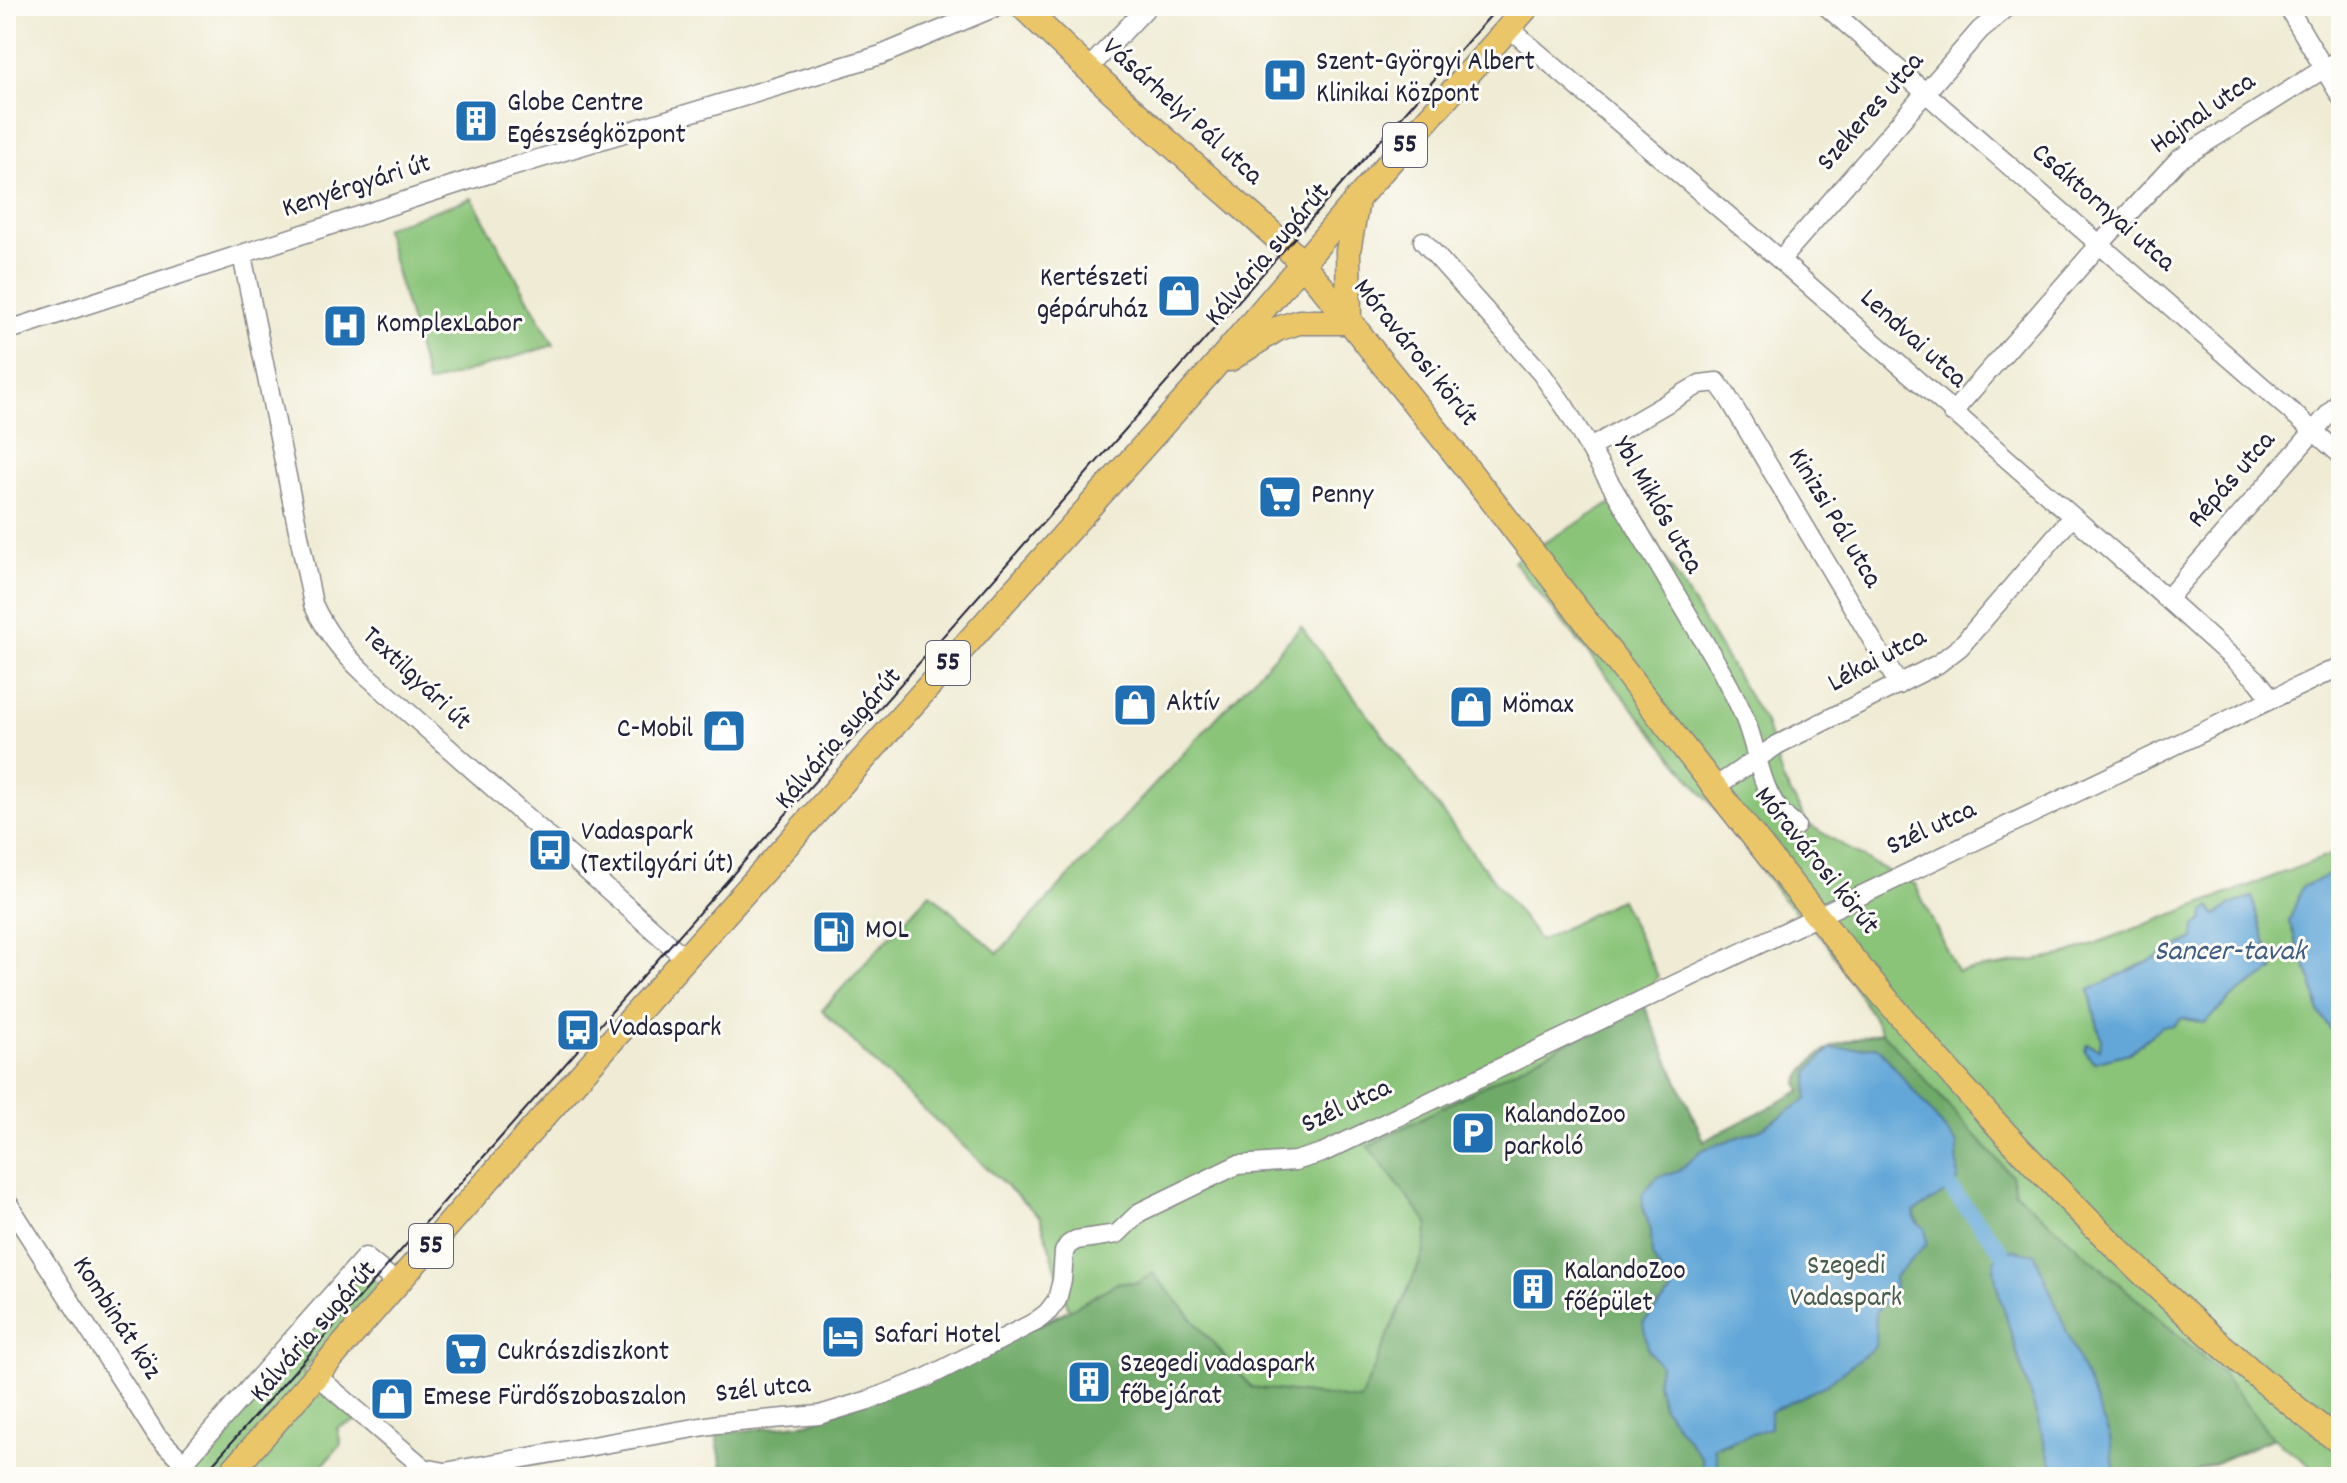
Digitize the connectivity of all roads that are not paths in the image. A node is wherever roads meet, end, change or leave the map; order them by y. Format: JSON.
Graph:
{"nodes":[{"id":1,"x":998,"y":6,"type":"edge"},
{"id":2,"x":1022,"y":6,"type":"edge"},
{"id":3,"x":1148,"y":6,"type":"edge"},
{"id":4,"x":1528,"y":6,"type":"edge"},
{"id":5,"x":1826,"y":6,"type":"edge"},
{"id":6,"x":2009,"y":6,"type":"edge"},
{"id":7,"x":2287,"y":6,"type":"edge"},
{"id":8,"x":1509,"y":28,"type":"junction"},
{"id":9,"x":2341,"y":58,"type":"edge"},
{"id":10,"x":2324,"y":68,"type":"junction"},
{"id":11,"x":1088,"y":69,"type":"junction"},
{"id":12,"x":1926,"y":94,"type":"junction"},
{"id":13,"x":2341,"y":97,"type":"edge"},
{"id":14,"x":1358,"y":198,"type":"junction"},
{"id":15,"x":1423,"y":241,"type":"dead end"},
{"id":16,"x":2100,"y":244,"type":"junction"},
{"id":17,"x":242,"y":255,"type":"junction"},
{"id":18,"x":1780,"y":260,"type":"junction"},
{"id":19,"x":1302,"y":263,"type":"junction"},
{"id":20,"x":1349,"y":322,"type":"junction"},
{"id":21,"x":6,"y":331,"type":"edge"},
{"id":22,"x":1208,"y":374,"type":"junction"},
{"id":23,"x":2341,"y":400,"type":"edge"},
{"id":24,"x":1952,"y":413,"type":"junction"},
{"id":25,"x":2313,"y":431,"type":"junction"},
{"id":26,"x":1590,"y":448,"type":"junction"},
{"id":27,"x":2341,"y":455,"type":"edge"},
{"id":28,"x":2072,"y":517,"type":"junction"},
{"id":29,"x":2167,"y":599,"type":"junction"},
{"id":30,"x":2341,"y":666,"type":"edge"},
{"id":31,"x":1899,"y":685,"type":"junction"},
{"id":32,"x":2272,"y":699,"type":"junction"},
{"id":33,"x":1757,"y":756,"type":"junction"},
{"id":34,"x":1715,"y":787,"type":"junction"},
{"id":35,"x":1796,"y":826,"type":"dead end"},
{"id":36,"x":1819,"y":916,"type":"junction"},
{"id":37,"x":686,"y":959,"type":"junction"},
{"id":38,"x":6,"y":1200,"type":"edge"},
{"id":39,"x":398,"y":1284,"type":"junction"},
{"id":40,"x":317,"y":1376,"type":"junction"},
{"id":41,"x":2341,"y":1443,"type":"edge"},
{"id":42,"x":177,"y":1470,"type":"edge"},
{"id":43,"x":227,"y":1477,"type":"edge"}],
"edges":[{"from":1,"to":17,"type":"street","name":"Kenyérgyári út"},
{"from":2,"to":11,"type":"main road","name":"Vásárhelyi Pál utca"},
{"from":3,"to":11,"type":"street"},
{"from":4,"to":8,"type":"main road","name":"Kálvária sugárút","number":"55"},
{"from":5,"to":12,"type":"street","name":"Csáktornyai utca"},
{"from":6,"to":12,"type":"street","name":"Szekeres utca"},
{"from":7,"to":10,"type":"street"},
{"from":8,"to":14,"type":"main road","name":"Kálvária sugárút","number":"55"},
{"from":8,"to":18,"type":"street","name":"Lendvai utca"},
{"from":9,"to":10,"type":"street","name":"Hajnal utca"},
{"from":10,"to":13,"type":"street"},
{"from":10,"to":16,"type":"street","name":"Hajnal utca"},
{"from":11,"to":19,"type":"main road","name":"Vásárhelyi Pál utca"},
{"from":12,"to":16,"type":"street","name":"Csáktornyai utca"},
{"from":12,"to":18,"type":"street","name":"Szekeres utca"},
{"from":14,"to":19,"type":"main road","name":"Kálvária sugárút","number":"55"},
{"from":14,"to":20,"type":"main road"},
{"from":15,"to":26,"type":"street","name":"Ybl Miklós utca"},
{"from":16,"to":24,"type":"street","name":"Hajnal utca"},
{"from":16,"to":25,"type":"street","name":"Csáktornyai utca"},
{"from":17,"to":21,"type":"street","name":"Kenyérgyári út"},
{"from":17,"to":37,"type":"street","name":"Textilgyári út"},
{"from":18,"to":24,"type":"street","name":"Lendvai utca"},
{"from":19,"to":20,"type":"main road","name":"Móravárosi körút"},
{"from":19,"to":22,"type":"main road","name":"Kálvária sugárút","number":"55"},
{"from":20,"to":22,"type":"main road"},
{"from":20,"to":34,"type":"main road","name":"Móravárosi körút"},
{"from":22,"to":37,"type":"main road","name":"Kálvária sugárút","number":"55"},
{"from":23,"to":25,"type":"street","name":"Répás utca"},
{"from":24,"to":28,"type":"street","name":"Lendvai utca"},
{"from":25,"to":27,"type":"street","name":"Csáktornyai utca"},
{"from":25,"to":29,"type":"street","name":"Répás utca"},
{"from":26,"to":31,"type":"street","name":"Kinizsi Pál utca"},
{"from":26,"to":33,"type":"street","name":"Ybl Miklós utca"},
{"from":28,"to":29,"type":"street","name":"Lendvai utca"},
{"from":28,"to":31,"type":"street","name":"Lékai utca"},
{"from":29,"to":32,"type":"street","name":"Lendvai utca"},
{"from":30,"to":32,"type":"street","name":"Szél utca"},
{"from":31,"to":33,"type":"street","name":"Lékai utca"},
{"from":32,"to":36,"type":"street","name":"Szél utca"},
{"from":33,"to":34,"type":"street","name":"Lékai utca"},
{"from":33,"to":35,"type":"street","name":"Ybl Miklós utca"},
{"from":34,"to":36,"type":"main road","name":"Móravárosi körút"},
{"from":36,"to":40,"type":"street","name":"Szél utca"},
{"from":36,"to":41,"type":"main road","name":"Móravárosi körút"},
{"from":37,"to":39,"type":"main road","name":"Kálvária sugárút","number":"55"},
{"from":38,"to":42,"type":"street","name":"Kombinát köz"},
{"from":39,"to":40,"type":"main road","name":"Kálvária sugárút","number":"55"},
{"from":39,"to":42,"type":"street"},
{"from":40,"to":43,"type":"main road","name":"Kálvária sugárút","number":"55"}]}
